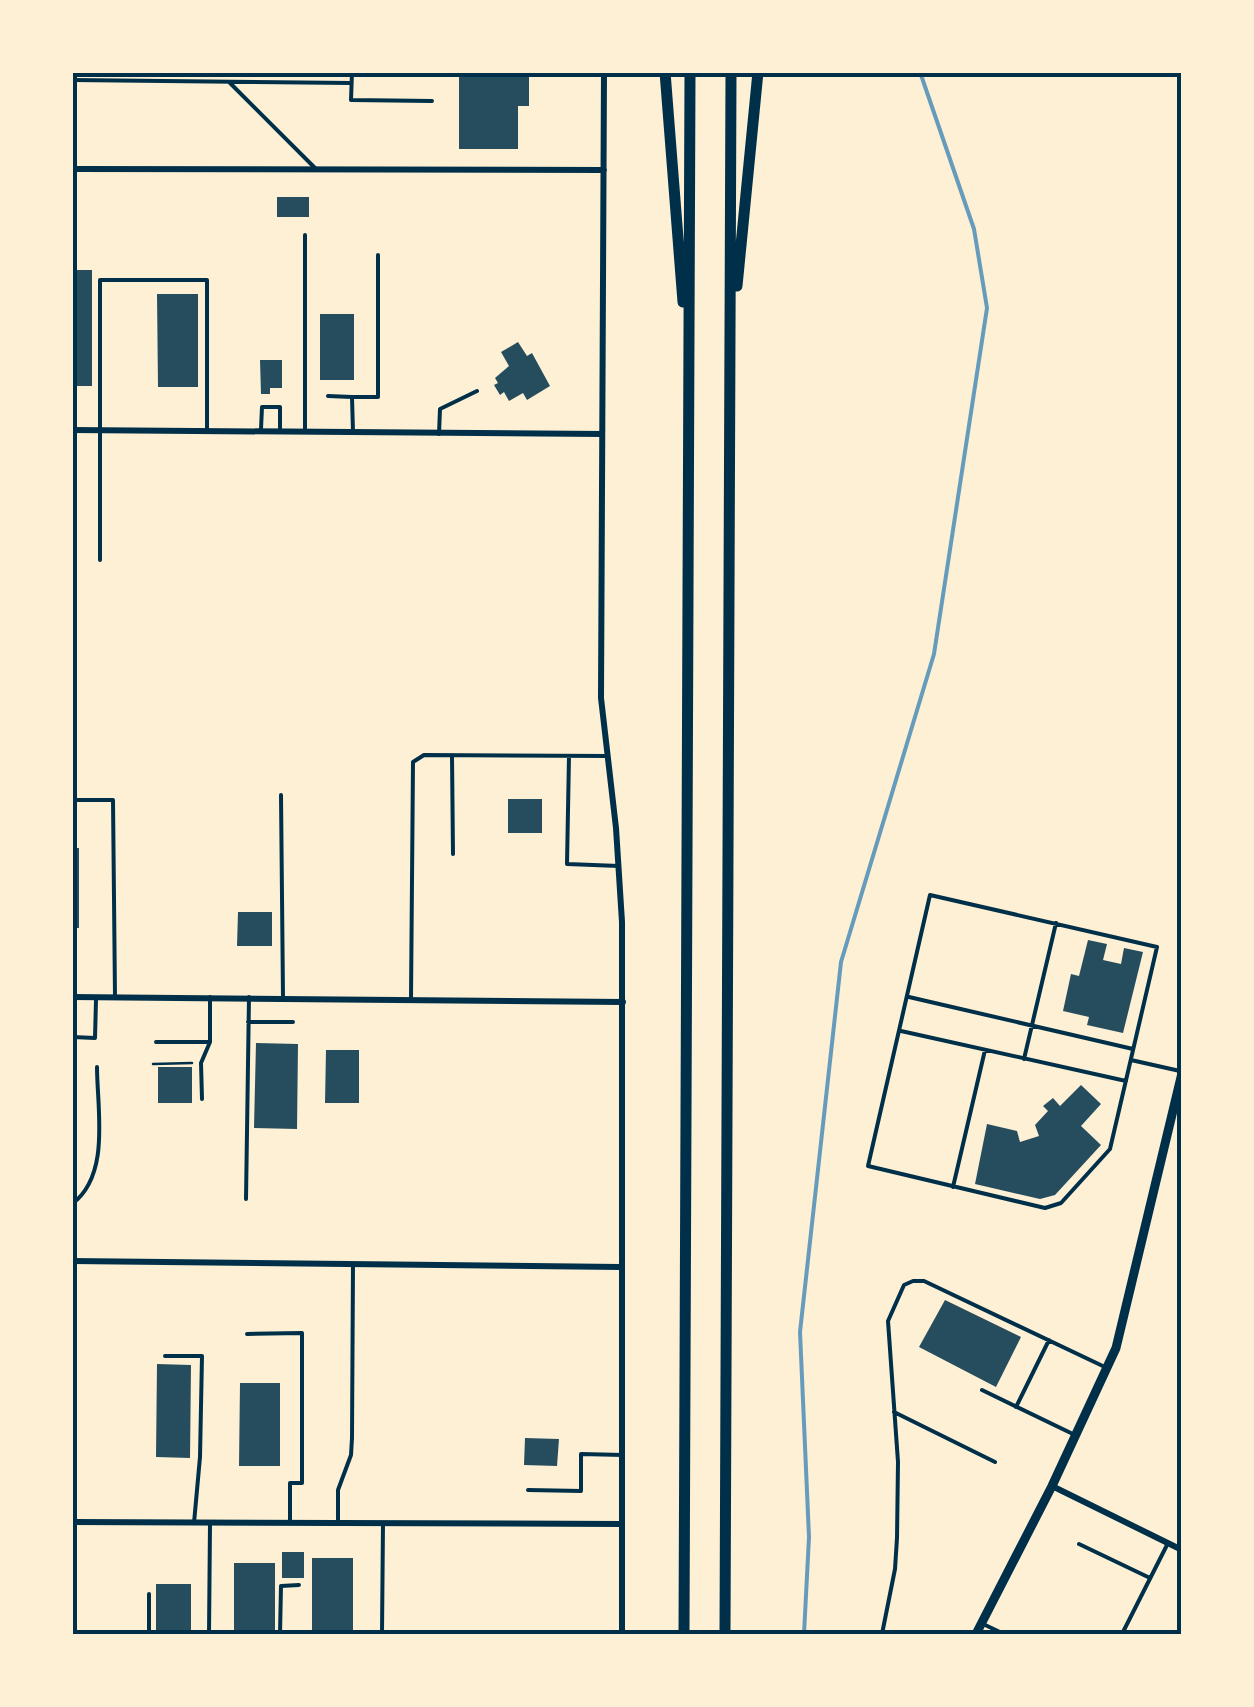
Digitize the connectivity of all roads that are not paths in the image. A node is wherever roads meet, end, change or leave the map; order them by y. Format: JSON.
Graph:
{"nodes":[{"id":1,"x":139,"y":72,"type":"edge"},
{"id":2,"x":352,"y":72,"type":"edge"},
{"id":3,"x":604,"y":72,"type":"edge"},
{"id":4,"x":665,"y":72,"type":"edge"},
{"id":5,"x":690,"y":72,"type":"edge"},
{"id":6,"x":731,"y":72,"type":"edge"},
{"id":7,"x":758,"y":72,"type":"edge"},
{"id":8,"x":72,"y":80,"type":"edge"},
{"id":9,"x":139,"y":81,"type":"junction"},
{"id":10,"x":229,"y":82,"type":"junction"},
{"id":11,"x":352,"y":83,"type":"junction"},
{"id":12,"x":432,"y":101,"type":"dead end"},
{"id":13,"x":315,"y":168,"type":"junction"},
{"id":14,"x":72,"y":169,"type":"edge"},
{"id":15,"x":604,"y":170,"type":"junction"},
{"id":16,"x":305,"y":235,"type":"dead end"},
{"id":17,"x":378,"y":256,"type":"dead end"},
{"id":18,"x":730,"y":355,"type":"junction"},
{"id":19,"x":689,"y":386,"type":"junction"},
{"id":20,"x":477,"y":391,"type":"dead end"},
{"id":21,"x":328,"y":396,"type":"dead end"},
{"id":22,"x":352,"y":396,"type":"junction"},
{"id":23,"x":72,"y":430,"type":"edge"},
{"id":24,"x":101,"y":430,"type":"junction"},
{"id":25,"x":207,"y":431,"type":"junction"},
{"id":26,"x":261,"y":432,"type":"junction"},
{"id":27,"x":280,"y":432,"type":"junction"},
{"id":28,"x":305,"y":432,"type":"junction"},
{"id":29,"x":353,"y":432,"type":"junction"},
{"id":30,"x":440,"y":434,"type":"junction"},
{"id":31,"x":602,"y":434,"type":"junction"},
{"id":32,"x":100,"y":560,"type":"dead end"},
{"id":33,"x":452,"y":756,"type":"junction"},
{"id":34,"x":569,"y":756,"type":"junction"},
{"id":35,"x":608,"y":756,"type":"junction"},
{"id":36,"x":281,"y":795,"type":"dead end"},
{"id":37,"x":72,"y":800,"type":"edge"},
{"id":38,"x":453,"y":854,"type":"dead end"},
{"id":39,"x":619,"y":866,"type":"junction"},
{"id":40,"x":1056,"y":923,"type":"junction"},
{"id":41,"x":72,"y":997,"type":"edge"},
{"id":42,"x":96,"y":997,"type":"junction"},
{"id":43,"x":115,"y":997,"type":"junction"},
{"id":44,"x":907,"y":997,"type":"junction"},
{"id":45,"x":210,"y":998,"type":"junction"},
{"id":46,"x":249,"y":998,"type":"junction"},
{"id":47,"x":283,"y":998,"type":"junction"},
{"id":48,"x":410,"y":998,"type":"junction"},
{"id":49,"x":623,"y":1002,"type":"junction"},
{"id":50,"x":248,"y":1022,"type":"junction"},
{"id":51,"x":293,"y":1022,"type":"dead end"},
{"id":52,"x":1032,"y":1026,"type":"junction"},
{"id":53,"x":899,"y":1030,"type":"junction"},
{"id":54,"x":72,"y":1038,"type":"edge"},
{"id":55,"x":156,"y":1042,"type":"dead end"},
{"id":56,"x":210,"y":1042,"type":"junction"},
{"id":57,"x":1133,"y":1049,"type":"junction"},
{"id":58,"x":985,"y":1050,"type":"junction"},
{"id":59,"x":1024,"y":1059,"type":"junction"},
{"id":60,"x":1130,"y":1060,"type":"junction"},
{"id":61,"x":97,"y":1066,"type":"dead end"},
{"id":62,"x":1182,"y":1072,"type":"edge"},
{"id":63,"x":1126,"y":1081,"type":"junction"},
{"id":64,"x":202,"y":1099,"type":"dead end"},
{"id":65,"x":954,"y":1187,"type":"junction"},
{"id":66,"x":246,"y":1199,"type":"dead end"},
{"id":67,"x":72,"y":1204,"type":"edge"},
{"id":68,"x":72,"y":1261,"type":"edge"},
{"id":69,"x":354,"y":1262,"type":"junction"},
{"id":70,"x":620,"y":1267,"type":"junction"},
{"id":71,"x":247,"y":1334,"type":"dead end"},
{"id":72,"x":1048,"y":1340,"type":"junction"},
{"id":73,"x":165,"y":1356,"type":"dead end"},
{"id":74,"x":1107,"y":1368,"type":"junction"},
{"id":75,"x":982,"y":1390,"type":"dead end"},
{"id":76,"x":1016,"y":1407,"type":"junction"},
{"id":77,"x":894,"y":1412,"type":"junction"},
{"id":78,"x":1075,"y":1435,"type":"junction"},
{"id":79,"x":623,"y":1455,"type":"junction"},
{"id":80,"x":995,"y":1462,"type":"dead end"},
{"id":81,"x":1052,"y":1486,"type":"junction"},
{"id":82,"x":528,"y":1490,"type":"dead end"},
{"id":83,"x":72,"y":1522,"type":"edge"},
{"id":84,"x":194,"y":1523,"type":"junction"},
{"id":85,"x":210,"y":1523,"type":"junction"},
{"id":86,"x":290,"y":1523,"type":"junction"},
{"id":87,"x":338,"y":1523,"type":"junction"},
{"id":88,"x":383,"y":1523,"type":"junction"},
{"id":89,"x":622,"y":1524,"type":"junction"},
{"id":90,"x":1168,"y":1543,"type":"junction"},
{"id":91,"x":1079,"y":1544,"type":"dead end"},
{"id":92,"x":1182,"y":1550,"type":"edge"},
{"id":93,"x":1150,"y":1578,"type":"junction"},
{"id":94,"x":299,"y":1586,"type":"dead end"},
{"id":95,"x":149,"y":1594,"type":"dead end"},
{"id":96,"x":982,"y":1623,"type":"junction"},
{"id":97,"x":149,"y":1634,"type":"edge"},
{"id":98,"x":210,"y":1634,"type":"edge"},
{"id":99,"x":280,"y":1634,"type":"edge"},
{"id":100,"x":382,"y":1634,"type":"edge"},
{"id":101,"x":622,"y":1634,"type":"edge"},
{"id":102,"x":684,"y":1634,"type":"edge"},
{"id":103,"x":724,"y":1634,"type":"edge"},
{"id":104,"x":882,"y":1634,"type":"edge"},
{"id":105,"x":976,"y":1634,"type":"edge"},
{"id":106,"x":1004,"y":1634,"type":"edge"},
{"id":107,"x":1122,"y":1634,"type":"edge"}],
"edges":[{"from":1,"to":9,"type":"lane"},
{"from":2,"to":11,"type":"lane"},
{"from":3,"to":15,"type":"street"},
{"from":4,"to":19,"type":"highway"},
{"from":5,"to":19,"type":"highway"},
{"from":6,"to":18,"type":"highway"},
{"from":7,"to":18,"type":"highway"},
{"from":8,"to":9,"type":"lane"},
{"from":9,"to":10,"type":"lane"},
{"from":10,"to":11,"type":"lane"},
{"from":10,"to":13,"type":"lane"},
{"from":11,"to":12,"type":"lane"},
{"from":13,"to":14,"type":"street"},
{"from":13,"to":15,"type":"street"},
{"from":15,"to":31,"type":"street"},
{"from":16,"to":28,"type":"lane"},
{"from":17,"to":22,"type":"lane"},
{"from":18,"to":103,"type":"highway"},
{"from":19,"to":102,"type":"highway"},
{"from":20,"to":30,"type":"lane"},
{"from":21,"to":22,"type":"lane"},
{"from":22,"to":29,"type":"lane"},
{"from":23,"to":24,"type":"street"},
{"from":24,"to":25,"type":"street"},
{"from":24,"to":25,"type":"lane"},
{"from":24,"to":32,"type":"lane"},
{"from":25,"to":26,"type":"street"},
{"from":26,"to":27,"type":"street"},
{"from":26,"to":27,"type":"lane"},
{"from":27,"to":28,"type":"street"},
{"from":28,"to":29,"type":"street"},
{"from":29,"to":30,"type":"street"},
{"from":30,"to":31,"type":"street"},
{"from":31,"to":35,"type":"street"},
{"from":33,"to":34,"type":"lane"},
{"from":33,"to":38,"type":"lane"},
{"from":33,"to":48,"type":"lane"},
{"from":34,"to":35,"type":"lane"},
{"from":34,"to":39,"type":"lane"},
{"from":35,"to":39,"type":"street"},
{"from":36,"to":47,"type":"lane"},
{"from":37,"to":43,"type":"lane"},
{"from":39,"to":49,"type":"street"},
{"from":40,"to":44,"type":"lane"},
{"from":40,"to":52,"type":"lane"},
{"from":40,"to":57,"type":"lane"},
{"from":41,"to":42,"type":"street"},
{"from":42,"to":43,"type":"street"},
{"from":42,"to":54,"type":"lane"},
{"from":43,"to":45,"type":"street"},
{"from":44,"to":52,"type":"lane"},
{"from":44,"to":53,"type":"lane"},
{"from":45,"to":46,"type":"street"},
{"from":45,"to":56,"type":"lane"},
{"from":46,"to":47,"type":"street"},
{"from":46,"to":50,"type":"lane"},
{"from":47,"to":48,"type":"street"},
{"from":48,"to":49,"type":"street"},
{"from":49,"to":70,"type":"street"},
{"from":50,"to":51,"type":"lane"},
{"from":50,"to":66,"type":"lane"},
{"from":52,"to":57,"type":"lane"},
{"from":52,"to":59,"type":"lane"},
{"from":53,"to":58,"type":"lane"},
{"from":53,"to":65,"type":"lane"},
{"from":55,"to":56,"type":"lane"},
{"from":56,"to":64,"type":"lane"},
{"from":57,"to":60,"type":"lane"},
{"from":58,"to":59,"type":"lane"},
{"from":58,"to":65,"type":"lane"},
{"from":59,"to":63,"type":"lane"},
{"from":60,"to":62,"type":"lane"},
{"from":60,"to":63,"type":"lane"},
{"from":61,"to":67,"type":"lane"},
{"from":62,"to":74,"type":"street"},
{"from":63,"to":65,"type":"lane"},
{"from":68,"to":69,"type":"street"},
{"from":69,"to":70,"type":"street"},
{"from":69,"to":87,"type":"lane"},
{"from":70,"to":79,"type":"street"},
{"from":71,"to":86,"type":"lane"},
{"from":72,"to":74,"type":"lane"},
{"from":72,"to":76,"type":"lane"},
{"from":72,"to":77,"type":"lane"},
{"from":73,"to":84,"type":"lane"},
{"from":74,"to":78,"type":"street"},
{"from":75,"to":76,"type":"lane"},
{"from":76,"to":78,"type":"lane"},
{"from":77,"to":80,"type":"lane"},
{"from":77,"to":104,"type":"lane"},
{"from":78,"to":81,"type":"street"},
{"from":79,"to":82,"type":"lane"},
{"from":79,"to":89,"type":"street"},
{"from":81,"to":90,"type":"street"},
{"from":81,"to":96,"type":"street"},
{"from":83,"to":84,"type":"street"},
{"from":84,"to":85,"type":"street"},
{"from":85,"to":86,"type":"street"},
{"from":85,"to":98,"type":"lane"},
{"from":86,"to":87,"type":"street"},
{"from":87,"to":88,"type":"street"},
{"from":88,"to":89,"type":"street"},
{"from":88,"to":100,"type":"lane"},
{"from":89,"to":101,"type":"street"},
{"from":90,"to":92,"type":"street"},
{"from":90,"to":93,"type":"lane"},
{"from":91,"to":93,"type":"lane"},
{"from":93,"to":107,"type":"lane"},
{"from":94,"to":99,"type":"lane"},
{"from":95,"to":97,"type":"lane"},
{"from":96,"to":105,"type":"street"},
{"from":96,"to":106,"type":"lane"}]}
